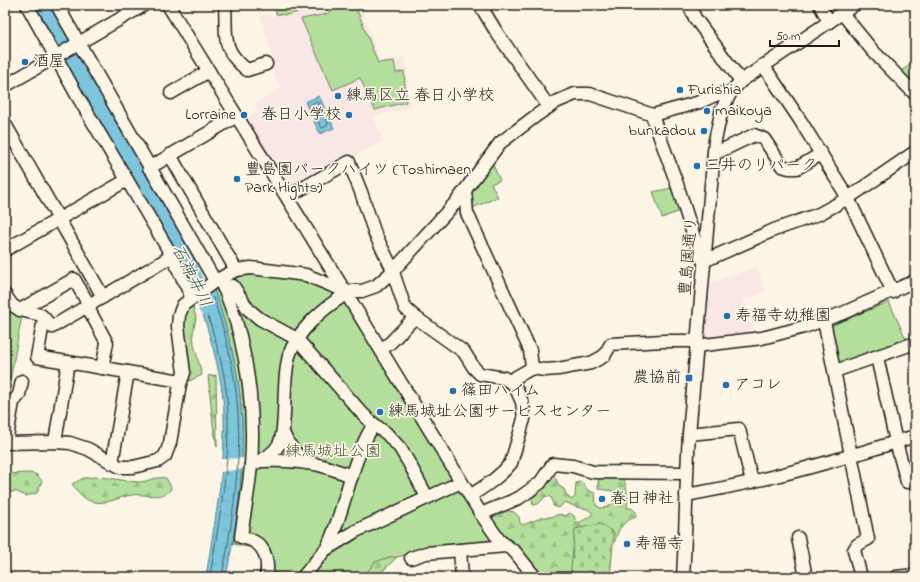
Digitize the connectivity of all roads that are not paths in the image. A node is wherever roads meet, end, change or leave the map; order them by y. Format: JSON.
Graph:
{"nodes":[{"id":1,"x":27,"y":5,"type":"edge"},
{"id":2,"x":57,"y":5,"type":"edge"},
{"id":3,"x":144,"y":5,"type":"edge"},
{"id":4,"x":168,"y":5,"type":"edge"},
{"id":5,"x":225,"y":5,"type":"edge"},
{"id":6,"x":480,"y":5,"type":"edge"},
{"id":7,"x":689,"y":5,"type":"edge"},
{"id":8,"x":820,"y":5,"type":"edge"},
{"id":9,"x":854,"y":5,"type":"edge"},
{"id":10,"x":842,"y":13,"type":"junction"},
{"id":11,"x":829,"y":22,"type":"junction"},
{"id":12,"x":78,"y":44,"type":"junction"},
{"id":13,"x":55,"y":56,"type":"junction"},
{"id":14,"x":266,"y":64,"type":"dead end"},
{"id":15,"x":763,"y":65,"type":"junction"},
{"id":16,"x":209,"y":71,"type":"junction"},
{"id":17,"x":741,"y":80,"type":"junction"},
{"id":18,"x":5,"y":86,"type":"edge"},
{"id":19,"x":731,"y":92,"type":"junction"},
{"id":20,"x":171,"y":94,"type":"dead end"},
{"id":21,"x":915,"y":94,"type":"edge"},
{"id":22,"x":549,"y":107,"type":"junction"},
{"id":23,"x":654,"y":115,"type":"junction"},
{"id":24,"x":237,"y":116,"type":"junction"},
{"id":25,"x":5,"y":124,"type":"edge"},
{"id":26,"x":915,"y":152,"type":"edge"},
{"id":27,"x":714,"y":154,"type":"junction"},
{"id":28,"x":821,"y":154,"type":"junction"},
{"id":29,"x":170,"y":155,"type":"junction"},
{"id":30,"x":149,"y":168,"type":"junction"},
{"id":31,"x":127,"y":180,"type":"junction"},
{"id":32,"x":465,"y":190,"type":"junction"},
{"id":33,"x":287,"y":198,"type":"junction"},
{"id":34,"x":848,"y":198,"type":"junction"},
{"id":35,"x":59,"y":219,"type":"junction"},
{"id":36,"x":5,"y":250,"type":"edge"},
{"id":37,"x":172,"y":256,"type":"junction"},
{"id":38,"x":704,"y":261,"type":"junction"},
{"id":39,"x":236,"y":270,"type":"junction"},
{"id":40,"x":392,"y":272,"type":"junction"},
{"id":41,"x":915,"y":281,"type":"edge"},
{"id":42,"x":219,"y":282,"type":"junction"},
{"id":43,"x":893,"y":292,"type":"junction"},
{"id":44,"x":342,"y":294,"type":"junction"},
{"id":45,"x":5,"y":295,"type":"edge"},
{"id":46,"x":103,"y":297,"type":"junction"},
{"id":47,"x":192,"y":298,"type":"junction"},
{"id":48,"x":88,"y":305,"type":"junction"},
{"id":49,"x":20,"y":310,"type":"junction"},
{"id":50,"x":415,"y":317,"type":"junction"},
{"id":51,"x":44,"y":318,"type":"junction"},
{"id":52,"x":824,"y":320,"type":"junction"},
{"id":53,"x":297,"y":339,"type":"junction"},
{"id":54,"x":915,"y":343,"type":"edge"},
{"id":55,"x":697,"y":344,"type":"junction"},
{"id":56,"x":381,"y":350,"type":"junction"},
{"id":57,"x":877,"y":357,"type":"junction"},
{"id":58,"x":68,"y":362,"type":"junction"},
{"id":59,"x":102,"y":368,"type":"junction"},
{"id":60,"x":532,"y":368,"type":"junction"},
{"id":61,"x":835,"y":371,"type":"junction"},
{"id":62,"x":128,"y":372,"type":"junction"},
{"id":63,"x":22,"y":381,"type":"dead end"},
{"id":64,"x":181,"y":381,"type":"junction"},
{"id":65,"x":509,"y":381,"type":"junction"},
{"id":66,"x":374,"y":424,"type":"junction"},
{"id":67,"x":284,"y":433,"type":"junction"},
{"id":68,"x":689,"y":434,"type":"junction"},
{"id":69,"x":915,"y":436,"type":"edge"},
{"id":70,"x":55,"y":442,"type":"junction"},
{"id":71,"x":896,"y":442,"type":"junction"},
{"id":72,"x":6,"y":443,"type":"edge"},
{"id":73,"x":851,"y":456,"type":"junction"},
{"id":74,"x":112,"y":463,"type":"junction"},
{"id":75,"x":256,"y":463,"type":"junction"},
{"id":76,"x":308,"y":464,"type":"junction"},
{"id":77,"x":686,"y":474,"type":"junction"},
{"id":78,"x":352,"y":476,"type":"junction"},
{"id":79,"x":915,"y":480,"type":"edge"},
{"id":80,"x":461,"y":482,"type":"junction"},
{"id":81,"x":752,"y":482,"type":"junction"},
{"id":82,"x":686,"y":495,"type":"junction"},
{"id":83,"x":470,"y":496,"type":"junction"},
{"id":84,"x":426,"y":497,"type":"junction"},
{"id":85,"x":481,"y":514,"type":"junction"},
{"id":86,"x":798,"y":538,"type":"dead end"},
{"id":87,"x":506,"y":546,"type":"junction"},
{"id":88,"x":327,"y":549,"type":"junction"},
{"id":89,"x":460,"y":550,"type":"junction"},
{"id":90,"x":411,"y":558,"type":"dead end"},
{"id":91,"x":915,"y":575,"type":"edge"},
{"id":92,"x":266,"y":577,"type":"edge"},
{"id":93,"x":303,"y":577,"type":"edge"},
{"id":94,"x":462,"y":577,"type":"edge"},
{"id":95,"x":535,"y":577,"type":"edge"},
{"id":96,"x":683,"y":577,"type":"edge"},
{"id":97,"x":806,"y":577,"type":"edge"},
{"id":98,"x":861,"y":577,"type":"edge"},
{"id":99,"x":896,"y":577,"type":"edge"}],
"edges":[{"from":1,"to":13,"type":"street"},
{"from":2,"to":12,"type":"street"},
{"from":3,"to":12,"type":"street"},
{"from":4,"to":16,"type":"street"},
{"from":5,"to":14,"type":"street"},
{"from":6,"to":22,"type":"street"},
{"from":7,"to":17,"type":"street"},
{"from":8,"to":11,"type":"street"},
{"from":9,"to":10,"type":"street","name":"豊島園通り"},
{"from":10,"to":11,"type":"street","name":"豊島園通り"},
{"from":10,"to":21,"type":"street"},
{"from":11,"to":15,"type":"street","name":"豊島園通り"},
{"from":12,"to":13,"type":"street"},
{"from":12,"to":30,"type":"street"},
{"from":13,"to":18,"type":"street"},
{"from":13,"to":31,"type":"street"},
{"from":15,"to":17,"type":"street","name":"豊島園通り"},
{"from":15,"to":28,"type":"street"},
{"from":16,"to":20,"type":"street"},
{"from":16,"to":24,"type":"street"},
{"from":17,"to":19,"type":"street","name":"豊島園通り"},
{"from":19,"to":23,"type":"street"},
{"from":19,"to":27,"type":"street","name":"豊島園通り"},
{"from":22,"to":23,"type":"street"},
{"from":22,"to":32,"type":"street"},
{"from":23,"to":38,"type":"street"},
{"from":24,"to":29,"type":"street"},
{"from":24,"to":33,"type":"street"},
{"from":25,"to":35,"type":"street"},
{"from":26,"to":34,"type":"street"},
{"from":27,"to":28,"type":"street"},
{"from":27,"to":38,"type":"street","name":"豊島園通り"},
{"from":28,"to":34,"type":"street"},
{"from":29,"to":30,"type":"street"},
{"from":29,"to":39,"type":"street"},
{"from":30,"to":42,"type":"street"},
{"from":31,"to":35,"type":"street"},
{"from":31,"to":37,"type":"street"},
{"from":32,"to":40,"type":"street"},
{"from":32,"to":60,"type":"street"},
{"from":33,"to":40,"type":"street"},
{"from":33,"to":44,"type":"street"},
{"from":34,"to":38,"type":"street"},
{"from":34,"to":43,"type":"street"},
{"from":35,"to":36,"type":"street"},
{"from":35,"to":46,"type":"street"},
{"from":37,"to":46,"type":"street"},
{"from":37,"to":47,"type":"street"},
{"from":38,"to":55,"type":"street","name":"豊島園通り"},
{"from":39,"to":42,"type":"street"},
{"from":39,"to":44,"type":"street"},
{"from":40,"to":44,"type":"street"},
{"from":40,"to":50,"type":"street"},
{"from":41,"to":43,"type":"street"},
{"from":42,"to":47,"type":"street"},
{"from":42,"to":53,"type":"street"},
{"from":42,"to":75,"type":"street"},
{"from":43,"to":52,"type":"street"},
{"from":44,"to":53,"type":"street"},
{"from":44,"to":56,"type":"street"},
{"from":45,"to":49,"type":"street"},
{"from":46,"to":48,"type":"street"},
{"from":47,"to":64,"type":"street"},
{"from":48,"to":49,"type":"street"},
{"from":48,"to":51,"type":"street"},
{"from":48,"to":59,"type":"street"},
{"from":49,"to":51,"type":"street"},
{"from":50,"to":56,"type":"street"},
{"from":50,"to":65,"type":"street"},
{"from":51,"to":58,"type":"street"},
{"from":52,"to":55,"type":"street"},
{"from":52,"to":61,"type":"street"},
{"from":53,"to":66,"type":"street"},
{"from":53,"to":67,"type":"street"},
{"from":54,"to":57,"type":"street"},
{"from":55,"to":60,"type":"street"},
{"from":55,"to":68,"type":"street","name":"豊島園通り"},
{"from":56,"to":80,"type":"street"},
{"from":57,"to":61,"type":"street"},
{"from":57,"to":71,"type":"street"},
{"from":58,"to":59,"type":"street"},
{"from":58,"to":70,"type":"street"},
{"from":59,"to":62,"type":"street"},
{"from":60,"to":65,"type":"street"},
{"from":61,"to":73,"type":"street"},
{"from":62,"to":64,"type":"street"},
{"from":62,"to":74,"type":"street"},
{"from":63,"to":72,"type":"street"},
{"from":64,"to":74,"type":"street"},
{"from":65,"to":83,"type":"street"},
{"from":66,"to":78,"type":"street"},
{"from":66,"to":84,"type":"street"},
{"from":67,"to":75,"type":"street"},
{"from":67,"to":76,"type":"street"},
{"from":68,"to":77,"type":"street","name":"豊島園通り"},
{"from":68,"to":81,"type":"street"},
{"from":69,"to":71,"type":"street"},
{"from":70,"to":72,"type":"street"},
{"from":70,"to":74,"type":"street"},
{"from":71,"to":73,"type":"street"},
{"from":71,"to":79,"type":"street"},
{"from":73,"to":81,"type":"street"},
{"from":73,"to":98,"type":"street"},
{"from":75,"to":76,"type":"street"},
{"from":75,"to":92,"type":"street"},
{"from":76,"to":78,"type":"street"},
{"from":77,"to":82,"type":"street","name":"豊島園通り"},
{"from":77,"to":85,"type":"street"},
{"from":78,"to":88,"type":"street"},
{"from":80,"to":83,"type":"street"},
{"from":80,"to":84,"type":"street"},
{"from":81,"to":82,"type":"street"},
{"from":82,"to":96,"type":"street","name":"豊島園通り"},
{"from":83,"to":85,"type":"street"},
{"from":84,"to":88,"type":"street"},
{"from":85,"to":87,"type":"street"},
{"from":86,"to":97,"type":"street"},
{"from":87,"to":89,"type":"street"},
{"from":87,"to":95,"type":"street"},
{"from":88,"to":93,"type":"street"},
{"from":89,"to":90,"type":"street"},
{"from":89,"to":94,"type":"street"},
{"from":91,"to":99,"type":"street"}]}
